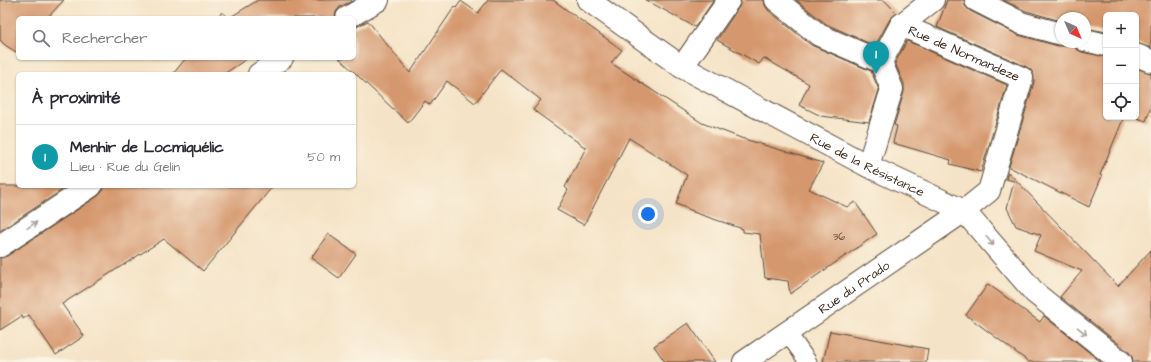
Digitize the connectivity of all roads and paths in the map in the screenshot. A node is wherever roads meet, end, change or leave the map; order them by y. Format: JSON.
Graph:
{"nodes":[{"id":1,"x":378,"y":0,"type":"edge"},
{"id":2,"x":588,"y":0,"type":"edge"},
{"id":3,"x":729,"y":0,"type":"edge"},
{"id":4,"x":776,"y":0,"type":"edge"},
{"id":5,"x":933,"y":0,"type":"edge"},
{"id":6,"x":976,"y":0,"type":"edge"},
{"id":7,"x":350,"y":16,"type":"edge"},
{"id":8,"x":901,"y":25,"type":"junction"},
{"id":9,"x":1055,"y":32,"type":"edge"},
{"id":10,"x":1091,"y":41,"type":"edge"},
{"id":11,"x":1103,"y":44,"type":"edge"},
{"id":12,"x":1139,"y":56,"type":"edge"},
{"id":13,"x":279,"y":60,"type":"edge"},
{"id":14,"x":1151,"y":61,"type":"edge"},
{"id":15,"x":881,"y":62,"type":"junction"},
{"id":16,"x":682,"y":67,"type":"junction"},
{"id":17,"x":262,"y":72,"type":"edge"},
{"id":18,"x":868,"y":166,"type":"junction"},
{"id":19,"x":88,"y":188,"type":"edge"},
{"id":20,"x":964,"y":211,"type":"junction"},
{"id":21,"x":0,"y":246,"type":"edge"},
{"id":22,"x":787,"y":332,"type":"junction"},
{"id":23,"x":744,"y":362,"type":"edge"},
{"id":24,"x":808,"y":362,"type":"edge"},
{"id":25,"x":1121,"y":362,"type":"edge"}],
"edges":[{"from":1,"to":7,"type":"street"},
{"from":2,"to":16,"type":"street","name":"Rue de la Résistance"},
{"from":3,"to":16,"type":"street"},
{"from":4,"to":15,"type":"street"},
{"from":5,"to":8,"type":"street"},
{"from":6,"to":9,"type":"street"},
{"from":8,"to":15,"type":"street"},
{"from":8,"to":20,"type":"street","name":"Rue de Normandeze"},
{"from":10,"to":11,"type":"street"},
{"from":12,"to":14,"type":"street"},
{"from":13,"to":17,"type":"street"},
{"from":15,"to":18,"type":"street"},
{"from":16,"to":18,"type":"street","name":"Rue de la Résistance"},
{"from":18,"to":20,"type":"street","name":"Rue de la Résistance"},
{"from":21,"to":19,"type":"street","one_way":true},
{"from":20,"to":22,"type":"street","name":"Rue du Prado"},
{"from":20,"to":25,"type":"street","name":"Rue de la Résistance","one_way":true},
{"from":22,"to":23,"type":"street","name":"Rue du Prado"},
{"from":22,"to":24,"type":"lane"}]}
